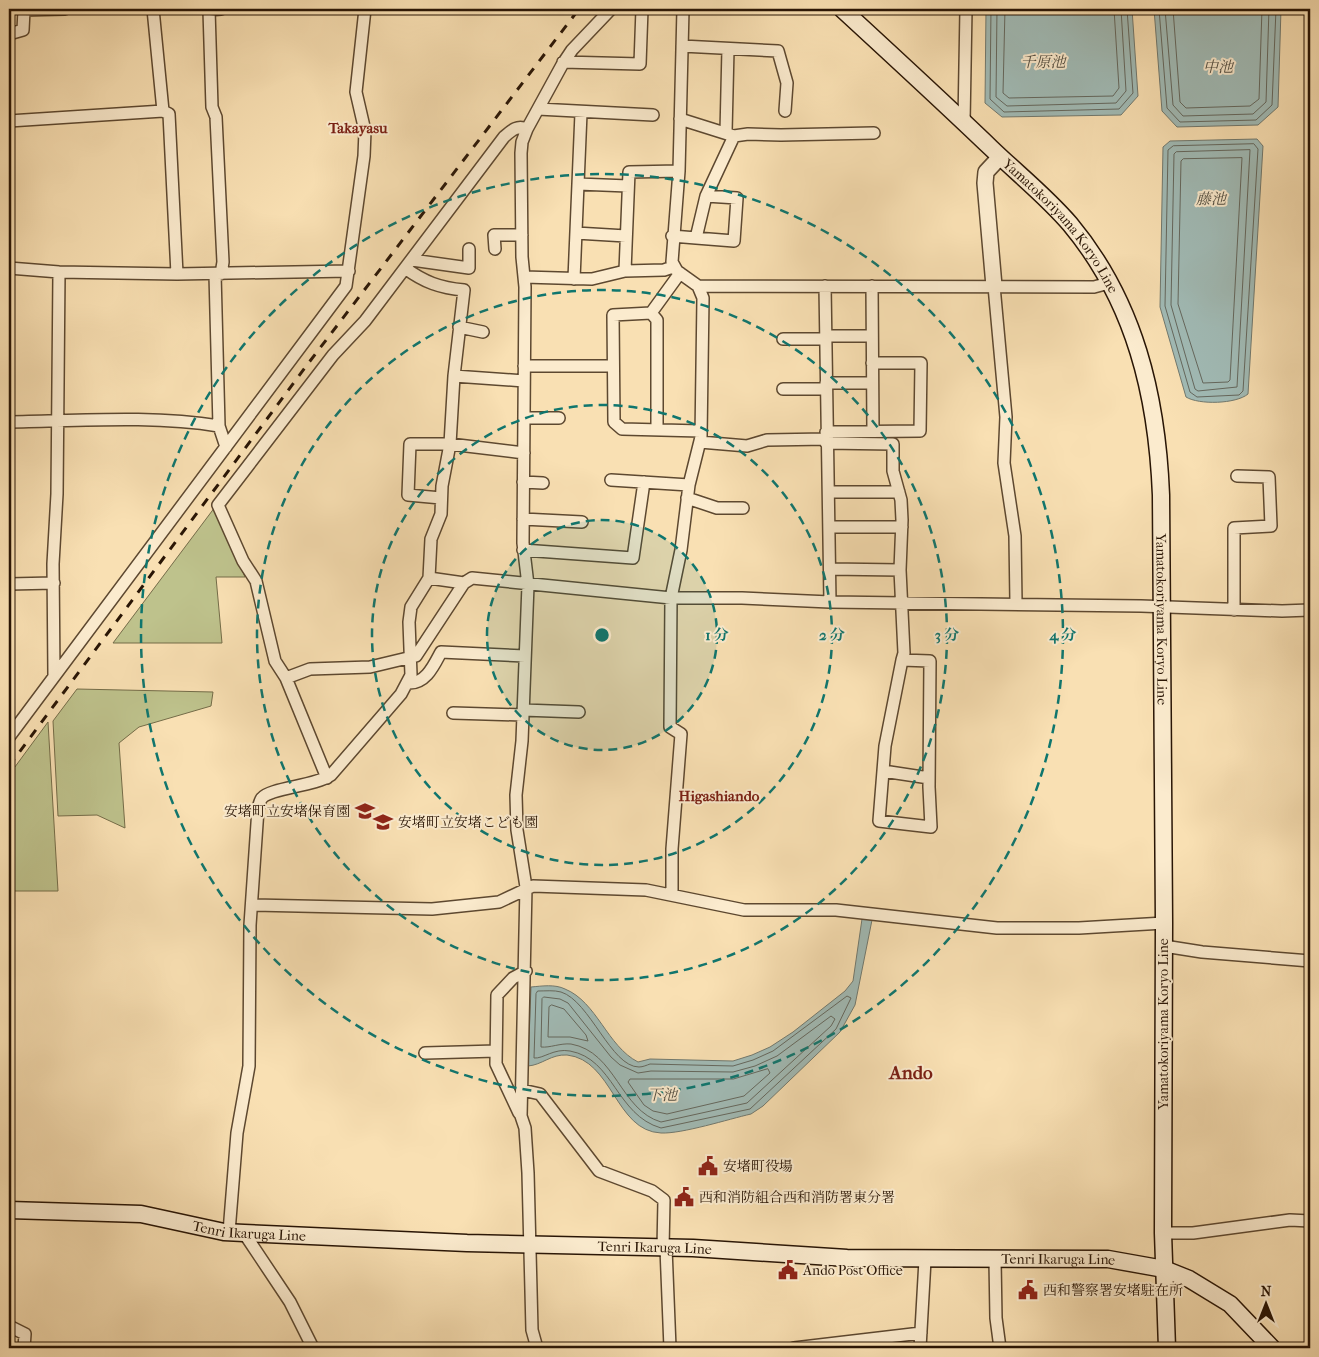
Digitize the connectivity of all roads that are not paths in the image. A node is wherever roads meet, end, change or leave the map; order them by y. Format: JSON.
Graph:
{"nodes":[{"id":1,"x":65,"y":9,"type":"edge"},
{"id":2,"x":153,"y":9,"type":"edge"},
{"id":3,"x":221,"y":9,"type":"edge"},
{"id":4,"x":365,"y":9,"type":"edge"},
{"id":5,"x":611,"y":9,"type":"edge"},
{"id":6,"x":642,"y":9,"type":"edge"},
{"id":7,"x":683,"y":9,"type":"edge"},
{"id":8,"x":842,"y":9,"type":"edge"},
{"id":9,"x":966,"y":9,"type":"edge"},
{"id":10,"x":9,"y":34,"type":"edge"},
{"id":11,"x":682,"y":46,"type":"junction"},
{"id":12,"x":728,"y":49,"type":"junction"},
{"id":13,"x":563,"y":62,"type":"junction"},
{"id":14,"x":538,"y":109,"type":"junction"},
{"id":15,"x":163,"y":111,"type":"junction"},
{"id":16,"x":785,"y":111,"type":"dead end"},
{"id":17,"x":580,"y":113,"type":"junction"},
{"id":18,"x":653,"y":116,"type":"dead end"},
{"id":19,"x":680,"y":119,"type":"junction"},
{"id":20,"x":9,"y":121,"type":"edge"},
{"id":21,"x":964,"y":122,"type":"junction"},
{"id":22,"x":528,"y":129,"type":"junction"},
{"id":23,"x":874,"y":133,"type":"dead end"},
{"id":24,"x":730,"y":134,"type":"junction"},
{"id":25,"x":1000,"y":156,"type":"junction"},
{"id":26,"x":679,"y":171,"type":"junction"},
{"id":27,"x":578,"y":184,"type":"junction"},
{"id":28,"x":628,"y":186,"type":"junction"},
{"id":29,"x":706,"y":196,"type":"junction"},
{"id":30,"x":576,"y":233,"type":"junction"},
{"id":31,"x":522,"y":235,"type":"junction"},
{"id":32,"x":626,"y":236,"type":"junction"},
{"id":33,"x":672,"y":236,"type":"junction"},
{"id":34,"x":696,"y":238,"type":"junction"},
{"id":35,"x":469,"y":249,"type":"dead end"},
{"id":36,"x":495,"y":249,"type":"dead end"},
{"id":37,"x":408,"y":264,"type":"junction"},
{"id":38,"x":9,"y":268,"type":"edge"},
{"id":39,"x":677,"y":270,"type":"junction"},
{"id":40,"x":348,"y":271,"type":"junction"},
{"id":41,"x":625,"y":271,"type":"junction"},
{"id":42,"x":59,"y":272,"type":"junction"},
{"id":43,"x":177,"y":274,"type":"junction"},
{"id":44,"x":218,"y":274,"type":"junction"},
{"id":45,"x":524,"y":277,"type":"junction"},
{"id":46,"x":574,"y":279,"type":"junction"},
{"id":47,"x":1109,"y":283,"type":"junction"},
{"id":48,"x":698,"y":286,"type":"junction"},
{"id":49,"x":825,"y":286,"type":"junction"},
{"id":50,"x":872,"y":286,"type":"junction"},
{"id":51,"x":994,"y":286,"type":"junction"},
{"id":52,"x":651,"y":313,"type":"junction"},
{"id":53,"x":459,"y":327,"type":"junction"},
{"id":54,"x":483,"y":332,"type":"dead end"},
{"id":55,"x":872,"y":336,"type":"junction"},
{"id":56,"x":826,"y":337,"type":"junction"},
{"id":57,"x":783,"y":339,"type":"dead end"},
{"id":58,"x":872,"y":363,"type":"junction"},
{"id":59,"x":524,"y":366,"type":"junction"},
{"id":60,"x":613,"y":366,"type":"junction"},
{"id":61,"x":454,"y":376,"type":"junction"},
{"id":62,"x":524,"y":381,"type":"junction"},
{"id":63,"x":872,"y":383,"type":"junction"},
{"id":64,"x":826,"y":386,"type":"junction"},
{"id":65,"x":783,"y":389,"type":"dead end"},
{"id":66,"x":524,"y":418,"type":"junction"},
{"id":67,"x":559,"y":418,"type":"dead end"},
{"id":68,"x":9,"y":422,"type":"edge"},
{"id":69,"x":58,"y":422,"type":"junction"},
{"id":70,"x":219,"y":426,"type":"junction"},
{"id":71,"x":657,"y":429,"type":"junction"},
{"id":72,"x":873,"y":431,"type":"junction"},
{"id":73,"x":701,"y":436,"type":"junction"},
{"id":74,"x":826,"y":438,"type":"junction"},
{"id":75,"x":450,"y":444,"type":"junction"},
{"id":76,"x":226,"y":447,"type":"junction"},
{"id":77,"x":524,"y":453,"type":"junction"},
{"id":78,"x":1237,"y":476,"type":"dead end"},
{"id":79,"x":610,"y":480,"type":"dead end"},
{"id":80,"x":523,"y":482,"type":"junction"},
{"id":81,"x":644,"y":482,"type":"junction"},
{"id":82,"x":543,"y":483,"type":"dead end"},
{"id":83,"x":688,"y":485,"type":"junction"},
{"id":84,"x":829,"y":492,"type":"junction"},
{"id":85,"x":899,"y":492,"type":"junction"},
{"id":86,"x":441,"y":498,"type":"junction"},
{"id":87,"x":687,"y":498,"type":"junction"},
{"id":88,"x":743,"y":508,"type":"dead end"},
{"id":89,"x":523,"y":519,"type":"junction"},
{"id":90,"x":582,"y":522,"type":"dead end"},
{"id":91,"x":829,"y":526,"type":"junction"},
{"id":92,"x":902,"y":528,"type":"junction"},
{"id":93,"x":523,"y":550,"type":"junction"},
{"id":94,"x":830,"y":569,"type":"junction"},
{"id":95,"x":900,"y":570,"type":"junction"},
{"id":96,"x":429,"y":578,"type":"junction"},
{"id":97,"x":54,"y":583,"type":"junction"},
{"id":98,"x":464,"y":583,"type":"junction"},
{"id":99,"x":9,"y":584,"type":"edge"},
{"id":100,"x":528,"y":585,"type":"junction"},
{"id":101,"x":671,"y":598,"type":"junction"},
{"id":102,"x":830,"y":602,"type":"junction"},
{"id":103,"x":901,"y":603,"type":"junction"},
{"id":104,"x":1016,"y":603,"type":"junction"},
{"id":105,"x":1162,"y":607,"type":"junction"},
{"id":106,"x":1234,"y":610,"type":"junction"},
{"id":107,"x":1310,"y":610,"type":"edge"},
{"id":108,"x":411,"y":656,"type":"junction"},
{"id":109,"x":525,"y":656,"type":"junction"},
{"id":110,"x":902,"y":660,"type":"junction"},
{"id":111,"x":54,"y":676,"type":"junction"},
{"id":112,"x":286,"y":678,"type":"junction"},
{"id":113,"x":408,"y":682,"type":"junction"},
{"id":114,"x":579,"y":712,"type":"dead end"},
{"id":115,"x":453,"y":713,"type":"dead end"},
{"id":116,"x":523,"y":713,"type":"junction"},
{"id":117,"x":9,"y":737,"type":"edge"},
{"id":118,"x":883,"y":771,"type":"junction"},
{"id":119,"x":327,"y":778,"type":"junction"},
{"id":120,"x":929,"y":778,"type":"junction"},
{"id":121,"x":526,"y":888,"type":"junction"},
{"id":122,"x":672,"y":894,"type":"junction"},
{"id":123,"x":254,"y":905,"type":"junction"},
{"id":124,"x":1164,"y":923,"type":"junction"},
{"id":125,"x":1164,"y":946,"type":"junction"},
{"id":126,"x":1310,"y":961,"type":"edge"},
{"id":127,"x":526,"y":971,"type":"junction"},
{"id":128,"x":496,"y":1051,"type":"junction"},
{"id":129,"x":425,"y":1053,"type":"dead end"},
{"id":130,"x":527,"y":1091,"type":"junction"},
{"id":131,"x":521,"y":1116,"type":"junction"},
{"id":132,"x":9,"y":1210,"type":"edge"},
{"id":133,"x":1310,"y":1221,"type":"edge"},
{"id":134,"x":237,"y":1232,"type":"junction"},
{"id":135,"x":1163,"y":1233,"type":"junction"},
{"id":136,"x":529,"y":1244,"type":"junction"},
{"id":137,"x":664,"y":1248,"type":"junction"},
{"id":138,"x":925,"y":1260,"type":"junction"},
{"id":139,"x":995,"y":1260,"type":"junction"},
{"id":140,"x":1164,"y":1269,"type":"junction"},
{"id":141,"x":9,"y":1326,"type":"edge"},
{"id":142,"x":921,"y":1333,"type":"junction"},
{"id":143,"x":24,"y":1348,"type":"edge"},
{"id":144,"x":313,"y":1348,"type":"edge"},
{"id":145,"x":537,"y":1348,"type":"edge"},
{"id":146,"x":670,"y":1348,"type":"edge"},
{"id":147,"x":794,"y":1348,"type":"edge"},
{"id":148,"x":920,"y":1348,"type":"edge"},
{"id":149,"x":1000,"y":1348,"type":"edge"},
{"id":150,"x":1167,"y":1348,"type":"edge"},
{"id":151,"x":1272,"y":1348,"type":"edge"}],
"edges":[{"from":1,"to":10,"type":"street"},
{"from":2,"to":15,"type":"street"},
{"from":3,"to":44,"type":"street"},
{"from":4,"to":40,"type":"street"},
{"from":5,"to":13,"type":"street"},
{"from":6,"to":13,"type":"street"},
{"from":7,"to":11,"type":"street"},
{"from":8,"to":21,"type":"main road","name":"Yamatokoriyama Koryo Line"},
{"from":9,"to":21,"type":"street"},
{"from":11,"to":12,"type":"street"},
{"from":11,"to":19,"type":"street"},
{"from":12,"to":16,"type":"street"},
{"from":12,"to":24,"type":"street"},
{"from":13,"to":14,"type":"street"},
{"from":14,"to":17,"type":"street"},
{"from":14,"to":22,"type":"street"},
{"from":15,"to":20,"type":"street"},
{"from":15,"to":43,"type":"street"},
{"from":17,"to":18,"type":"street"},
{"from":17,"to":27,"type":"street"},
{"from":19,"to":24,"type":"street"},
{"from":19,"to":26,"type":"street"},
{"from":21,"to":25,"type":"main road","name":"Yamatokoriyama Koryo Line"},
{"from":22,"to":31,"type":"street"},
{"from":22,"to":37,"type":"street"},
{"from":23,"to":24,"type":"street"},
{"from":24,"to":29,"type":"street"},
{"from":25,"to":47,"type":"main road","name":"Yamatokoriyama Koryo Line"},
{"from":25,"to":51,"type":"street"},
{"from":26,"to":28,"type":"street"},
{"from":26,"to":33,"type":"street"},
{"from":27,"to":28,"type":"street"},
{"from":27,"to":30,"type":"street"},
{"from":28,"to":32,"type":"street"},
{"from":29,"to":34,"type":"street"},
{"from":29,"to":34,"type":"street"},
{"from":30,"to":32,"type":"street"},
{"from":30,"to":46,"type":"street"},
{"from":31,"to":36,"type":"street"},
{"from":31,"to":45,"type":"street"},
{"from":32,"to":41,"type":"street"},
{"from":33,"to":34,"type":"street"},
{"from":33,"to":39,"type":"street"},
{"from":35,"to":37,"type":"street"},
{"from":37,"to":53,"type":"street"},
{"from":37,"to":112,"type":"street"},
{"from":38,"to":42,"type":"street"},
{"from":39,"to":41,"type":"street"},
{"from":39,"to":48,"type":"street"},
{"from":39,"to":52,"type":"street"},
{"from":40,"to":44,"type":"street"},
{"from":40,"to":76,"type":"street"},
{"from":41,"to":46,"type":"street"},
{"from":42,"to":43,"type":"street"},
{"from":42,"to":69,"type":"street"},
{"from":43,"to":44,"type":"street"},
{"from":44,"to":70,"type":"street"},
{"from":45,"to":46,"type":"street"},
{"from":45,"to":59,"type":"street"},
{"from":47,"to":51,"type":"street"},
{"from":47,"to":105,"type":"main road","name":"Yamatokoriyama Koryo Line"},
{"from":48,"to":49,"type":"street"},
{"from":48,"to":73,"type":"street"},
{"from":49,"to":50,"type":"street"},
{"from":49,"to":56,"type":"street"},
{"from":50,"to":51,"type":"street"},
{"from":50,"to":55,"type":"street"},
{"from":51,"to":104,"type":"street"},
{"from":52,"to":60,"type":"street"},
{"from":52,"to":71,"type":"street"},
{"from":53,"to":54,"type":"street"},
{"from":53,"to":61,"type":"street"},
{"from":55,"to":56,"type":"street"},
{"from":55,"to":58,"type":"street"},
{"from":56,"to":57,"type":"street"},
{"from":56,"to":64,"type":"street"},
{"from":58,"to":63,"type":"street"},
{"from":58,"to":72,"type":"street"},
{"from":59,"to":60,"type":"street"},
{"from":59,"to":62,"type":"street"},
{"from":60,"to":71,"type":"street"},
{"from":61,"to":62,"type":"street"},
{"from":61,"to":75,"type":"street"},
{"from":62,"to":66,"type":"street"},
{"from":63,"to":64,"type":"street"},
{"from":63,"to":72,"type":"street"},
{"from":64,"to":65,"type":"street"},
{"from":64,"to":74,"type":"street"},
{"from":66,"to":67,"type":"street"},
{"from":66,"to":77,"type":"street"},
{"from":68,"to":69,"type":"street"},
{"from":69,"to":70,"type":"street"},
{"from":69,"to":97,"type":"street"},
{"from":70,"to":76,"type":"street"},
{"from":71,"to":73,"type":"street"},
{"from":72,"to":74,"type":"street"},
{"from":73,"to":74,"type":"street"},
{"from":73,"to":83,"type":"street"},
{"from":74,"to":84,"type":"street"},
{"from":74,"to":85,"type":"street"},
{"from":75,"to":77,"type":"street"},
{"from":75,"to":86,"type":"street"},
{"from":75,"to":86,"type":"street"},
{"from":76,"to":111,"type":"street"},
{"from":77,"to":80,"type":"street"},
{"from":78,"to":106,"type":"street"},
{"from":79,"to":81,"type":"street"},
{"from":80,"to":82,"type":"street"},
{"from":80,"to":89,"type":"street"},
{"from":81,"to":83,"type":"street"},
{"from":81,"to":93,"type":"street"},
{"from":83,"to":87,"type":"street"},
{"from":84,"to":85,"type":"street"},
{"from":84,"to":91,"type":"street"},
{"from":85,"to":92,"type":"street"},
{"from":86,"to":96,"type":"street"},
{"from":87,"to":88,"type":"street"},
{"from":87,"to":101,"type":"street"},
{"from":89,"to":90,"type":"street"},
{"from":89,"to":93,"type":"street"},
{"from":91,"to":92,"type":"street"},
{"from":91,"to":94,"type":"street"},
{"from":92,"to":95,"type":"street"},
{"from":93,"to":100,"type":"street"},
{"from":94,"to":95,"type":"street"},
{"from":94,"to":102,"type":"street"},
{"from":95,"to":103,"type":"street"},
{"from":96,"to":98,"type":"street"},
{"from":96,"to":108,"type":"street"},
{"from":97,"to":99,"type":"street"},
{"from":97,"to":111,"type":"street"},
{"from":98,"to":100,"type":"street"},
{"from":98,"to":108,"type":"street"},
{"from":100,"to":101,"type":"street"},
{"from":100,"to":109,"type":"street"},
{"from":101,"to":102,"type":"street"},
{"from":101,"to":122,"type":"street"},
{"from":102,"to":103,"type":"street"},
{"from":103,"to":104,"type":"street"},
{"from":103,"to":110,"type":"street"},
{"from":104,"to":105,"type":"street"},
{"from":105,"to":106,"type":"street"},
{"from":105,"to":124,"type":"main road","name":"Yamatokoriyama Koryo Line"},
{"from":106,"to":107,"type":"street"},
{"from":108,"to":112,"type":"street"},
{"from":108,"to":113,"type":"street"},
{"from":109,"to":113,"type":"street"},
{"from":109,"to":116,"type":"street"},
{"from":110,"to":118,"type":"street"},
{"from":110,"to":120,"type":"street"},
{"from":111,"to":117,"type":"street"},
{"from":112,"to":119,"type":"street"},
{"from":113,"to":119,"type":"street"},
{"from":114,"to":116,"type":"street"},
{"from":115,"to":116,"type":"street"},
{"from":116,"to":121,"type":"street"},
{"from":118,"to":120,"type":"street"},
{"from":118,"to":120,"type":"street"},
{"from":119,"to":123,"type":"street"},
{"from":121,"to":122,"type":"street"},
{"from":121,"to":123,"type":"street"},
{"from":121,"to":127,"type":"street"},
{"from":122,"to":124,"type":"street"},
{"from":123,"to":134,"type":"street"},
{"from":124,"to":125,"type":"main road","name":"Yamatokoriyama Koryo Line"},
{"from":125,"to":126,"type":"street"},
{"from":125,"to":135,"type":"main road","name":"Yamatokoriyama Koryo Line"},
{"from":127,"to":128,"type":"street"},
{"from":127,"to":130,"type":"street"},
{"from":128,"to":129,"type":"street"},
{"from":128,"to":131,"type":"street"},
{"from":130,"to":131,"type":"street"},
{"from":130,"to":137,"type":"street"},
{"from":131,"to":136,"type":"street"},
{"from":132,"to":134,"type":"main road","name":"Tenri Ikaruga Line"},
{"from":133,"to":135,"type":"street"},
{"from":134,"to":136,"type":"main road","name":"Tenri Ikaruga Line"},
{"from":134,"to":144,"type":"street"},
{"from":135,"to":140,"type":"main road","name":"Yamatokoriyama Koryo Line"},
{"from":136,"to":137,"type":"main road","name":"Tenri Ikaruga Line"},
{"from":136,"to":145,"type":"street"},
{"from":137,"to":138,"type":"main road","name":"Tenri Ikaruga Line"},
{"from":137,"to":146,"type":"street"},
{"from":138,"to":139,"type":"main road","name":"Tenri Ikaruga Line"},
{"from":138,"to":142,"type":"street"},
{"from":139,"to":140,"type":"main road","name":"Tenri Ikaruga Line"},
{"from":139,"to":149,"type":"street"},
{"from":140,"to":150,"type":"main road","name":"Yamatokoriyama Koryo Line"},
{"from":140,"to":151,"type":"main road","name":"Tenri Ikaruga Line"},
{"from":141,"to":143,"type":"street"},
{"from":142,"to":147,"type":"street"},
{"from":142,"to":148,"type":"street"}]}
